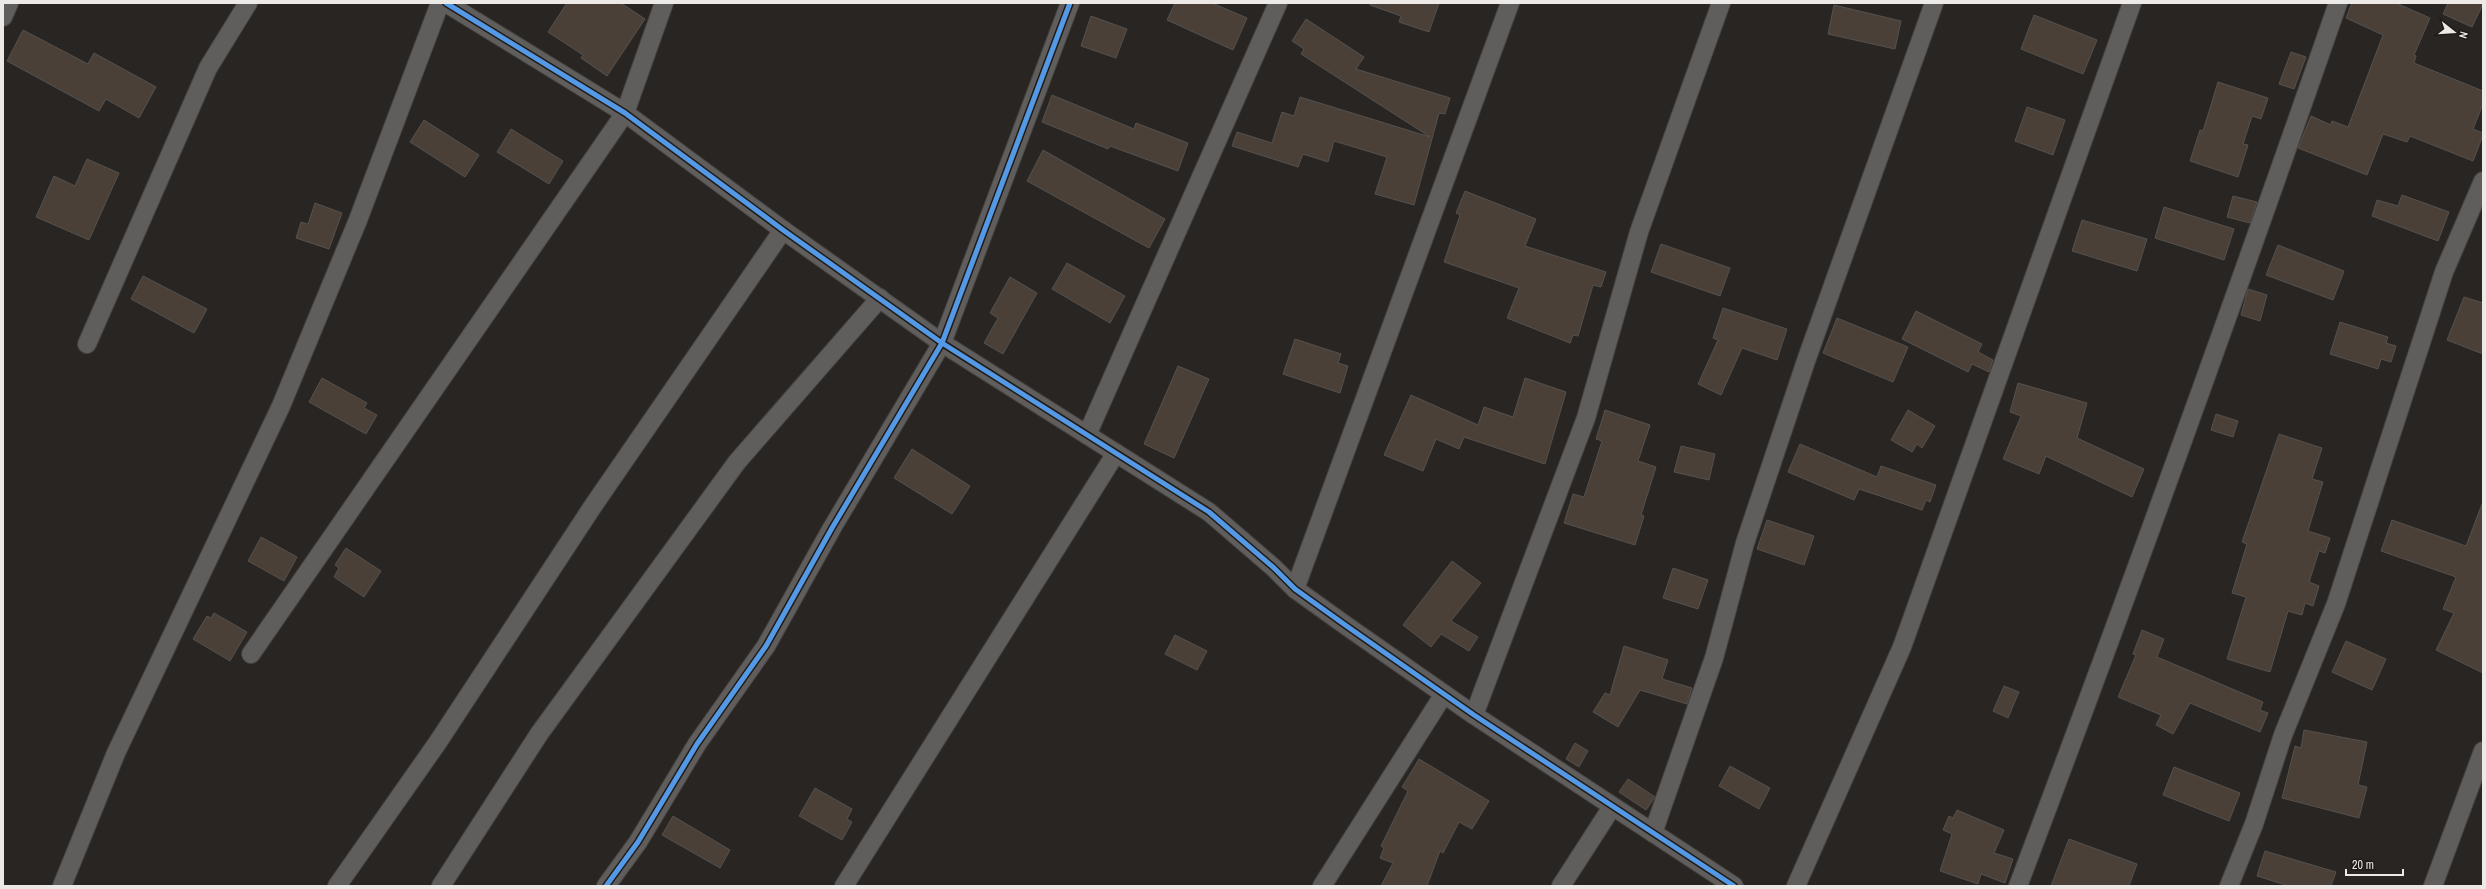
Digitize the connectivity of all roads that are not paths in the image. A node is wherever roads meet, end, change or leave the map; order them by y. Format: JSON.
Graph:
{"nodes":[{"id":1,"x":9,"y":3,"type":"edge"},
{"id":2,"x":248,"y":3,"type":"edge"},
{"id":3,"x":440,"y":3,"type":"edge"},
{"id":4,"x":446,"y":3,"type":"edge"},
{"id":5,"x":664,"y":3,"type":"edge"},
{"id":6,"x":1070,"y":3,"type":"edge"},
{"id":7,"x":1278,"y":3,"type":"edge"},
{"id":8,"x":1510,"y":3,"type":"edge"},
{"id":9,"x":1721,"y":3,"type":"edge"},
{"id":10,"x":1934,"y":3,"type":"edge"},
{"id":11,"x":2132,"y":3,"type":"edge"},
{"id":12,"x":2338,"y":3,"type":"edge"},
{"id":13,"x":3,"y":17,"type":"edge"},
{"id":14,"x":625,"y":113,"type":"junction"},
{"id":15,"x":2483,"y":181,"type":"edge"},
{"id":16,"x":783,"y":230,"type":"junction"},
{"id":17,"x":880,"y":298,"type":"junction"},
{"id":18,"x":942,"y":343,"type":"junction"},
{"id":19,"x":87,"y":344,"type":"dead end"},
{"id":20,"x":1086,"y":435,"type":"junction"},
{"id":21,"x":1116,"y":453,"type":"junction"},
{"id":22,"x":1295,"y":589,"type":"junction"},
{"id":23,"x":251,"y":654,"type":"dead end"},
{"id":24,"x":1444,"y":694,"type":"junction"},
{"id":25,"x":1474,"y":715,"type":"junction"},
{"id":26,"x":2483,"y":751,"type":"edge"},
{"id":27,"x":1612,"y":807,"type":"junction"},
{"id":28,"x":1653,"y":833,"type":"junction"},
{"id":29,"x":62,"y":886,"type":"edge"},
{"id":30,"x":337,"y":886,"type":"edge"},
{"id":31,"x":441,"y":886,"type":"edge"},
{"id":32,"x":606,"y":886,"type":"edge"},
{"id":33,"x":844,"y":886,"type":"edge"},
{"id":34,"x":1322,"y":886,"type":"edge"},
{"id":35,"x":1560,"y":886,"type":"edge"},
{"id":36,"x":1734,"y":886,"type":"edge"},
{"id":37,"x":1796,"y":886,"type":"edge"},
{"id":38,"x":2018,"y":886,"type":"edge"},
{"id":39,"x":2228,"y":886,"type":"edge"},
{"id":40,"x":2433,"y":886,"type":"edge"}],
"edges":[{"from":1,"to":13,"type":"street"},
{"from":2,"to":19,"type":"street"},
{"from":3,"to":29,"type":"street"},
{"from":4,"to":14,"type":"street"},
{"from":5,"to":14,"type":"street"},
{"from":6,"to":18,"type":"street"},
{"from":7,"to":20,"type":"street"},
{"from":8,"to":22,"type":"street"},
{"from":9,"to":25,"type":"street"},
{"from":10,"to":28,"type":"street"},
{"from":11,"to":37,"type":"street"},
{"from":12,"to":38,"type":"street"},
{"from":14,"to":16,"type":"street"},
{"from":14,"to":23,"type":"street"},
{"from":15,"to":39,"type":"street"},
{"from":16,"to":17,"type":"street"},
{"from":16,"to":30,"type":"street"},
{"from":17,"to":18,"type":"street"},
{"from":17,"to":31,"type":"street"},
{"from":18,"to":20,"type":"street"},
{"from":18,"to":32,"type":"street"},
{"from":20,"to":21,"type":"street"},
{"from":21,"to":22,"type":"street"},
{"from":21,"to":33,"type":"street"},
{"from":22,"to":24,"type":"street"},
{"from":24,"to":25,"type":"street"},
{"from":24,"to":34,"type":"street"},
{"from":25,"to":27,"type":"street"},
{"from":26,"to":40,"type":"street"},
{"from":27,"to":28,"type":"street"},
{"from":27,"to":35,"type":"street"},
{"from":28,"to":36,"type":"street"}]}
